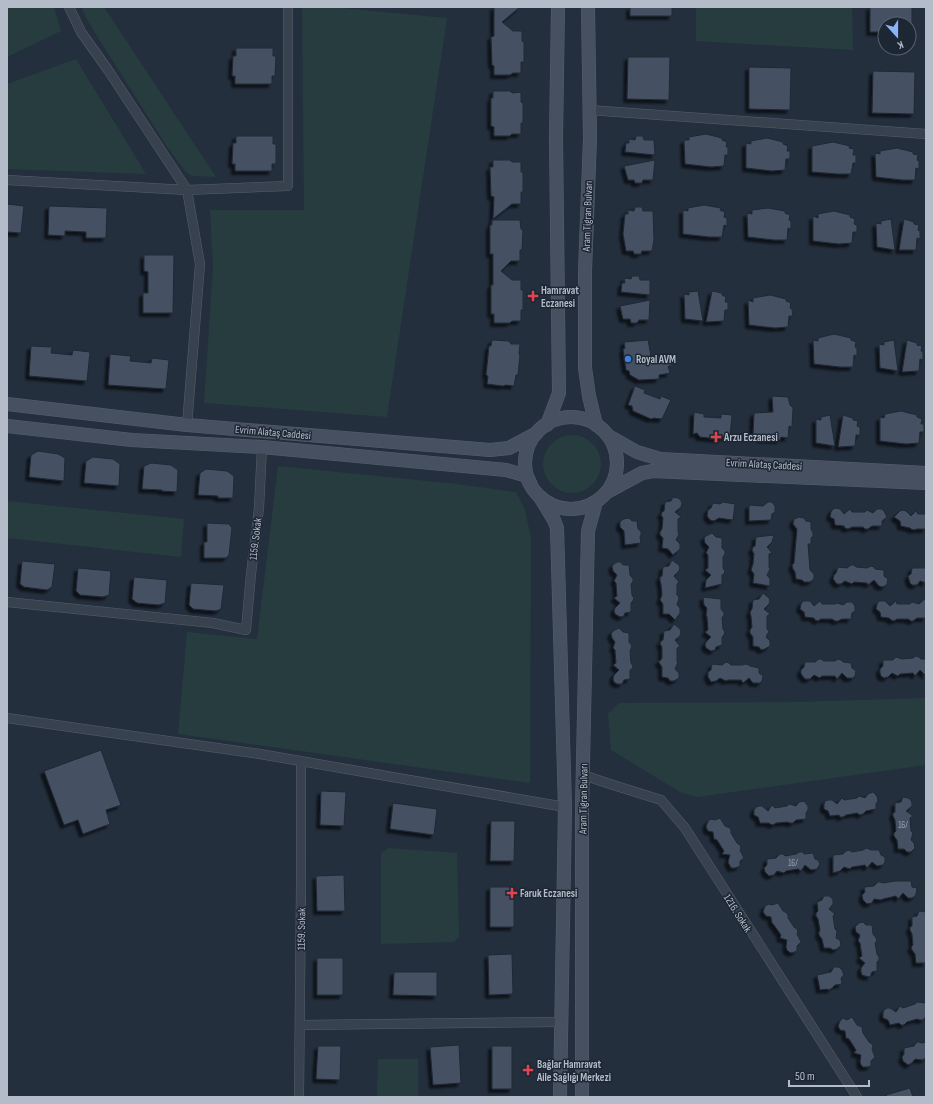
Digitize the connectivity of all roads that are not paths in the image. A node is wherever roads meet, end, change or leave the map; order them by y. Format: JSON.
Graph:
{"nodes":[{"id":1,"x":69,"y":7,"type":"edge"},
{"id":2,"x":288,"y":7,"type":"edge"},
{"id":3,"x":558,"y":7,"type":"edge"},
{"id":4,"x":588,"y":7,"type":"edge"},
{"id":5,"x":590,"y":110,"type":"junction"},
{"id":6,"x":926,"y":134,"type":"edge"},
{"id":7,"x":7,"y":180,"type":"edge"},
{"id":8,"x":187,"y":190,"type":"junction"},
{"id":9,"x":7,"y":404,"type":"edge"},
{"id":10,"x":187,"y":425,"type":"junction"},
{"id":11,"x":547,"y":425,"type":"junction"},
{"id":12,"x":596,"y":425,"type":"junction"},
{"id":13,"x":7,"y":426,"type":"edge"},
{"id":14,"x":537,"y":433,"type":"junction"},
{"id":15,"x":607,"y":435,"type":"junction"},
{"id":16,"x":262,"y":447,"type":"junction"},
{"id":17,"x":926,"y":473,"type":"edge"},
{"id":18,"x":926,"y":483,"type":"edge"},
{"id":19,"x":531,"y":485,"type":"junction"},
{"id":20,"x":607,"y":492,"type":"junction"},
{"id":21,"x":540,"y":497,"type":"junction"},
{"id":22,"x":596,"y":502,"type":"junction"},
{"id":23,"x":7,"y":602,"type":"edge"},
{"id":24,"x":7,"y":718,"type":"edge"},
{"id":25,"x":301,"y":761,"type":"junction"},
{"id":26,"x":583,"y":775,"type":"junction"},
{"id":27,"x":565,"y":807,"type":"junction"},
{"id":28,"x":561,"y":1022,"type":"junction"},
{"id":29,"x":300,"y":1025,"type":"junction"},
{"id":30,"x":299,"y":1097,"type":"edge"},
{"id":31,"x":560,"y":1097,"type":"edge"},
{"id":32,"x":582,"y":1097,"type":"edge"},
{"id":33,"x":857,"y":1097,"type":"edge"}],
"edges":[{"from":1,"to":8,"type":"street"},
{"from":2,"to":8,"type":"street"},
{"from":3,"to":11,"type":"main road"},
{"from":4,"to":5,"type":"main road","name":"Aram Tigran Bulvarı"},
{"from":5,"to":6,"type":"street"},
{"from":5,"to":12,"type":"main road","name":"Aram Tigran Bulvarı"},
{"from":7,"to":8,"type":"street"},
{"from":8,"to":10,"type":"street"},
{"from":9,"to":10,"type":"main road","name":"Evrim Alataş Caddesi"},
{"from":10,"to":14,"type":"main road","name":"Evrim Alataş Caddesi"},
{"from":11,"to":12,"type":"main road"},
{"from":11,"to":14,"type":"main road"},
{"from":12,"to":15,"type":"main road"},
{"from":13,"to":16,"type":"main road"},
{"from":14,"to":19,"type":"main road"},
{"from":15,"to":17,"type":"main road","name":"Evrim Alataş Caddesi"},
{"from":15,"to":20,"type":"main road"},
{"from":16,"to":19,"type":"main road"},
{"from":16,"to":23,"type":"street","name":"1159. Sokak"},
{"from":18,"to":20,"type":"main road","name":"Evrim Alataş Caddesi"},
{"from":19,"to":21,"type":"main road"},
{"from":20,"to":22,"type":"main road"},
{"from":21,"to":22,"type":"main road"},
{"from":21,"to":27,"type":"main road"},
{"from":22,"to":26,"type":"main road","name":"Aram Tigran Bulvarı"},
{"from":24,"to":25,"type":"street"},
{"from":25,"to":27,"type":"street"},
{"from":25,"to":29,"type":"street","name":"1159. Sokak"},
{"from":26,"to":32,"type":"main road","name":"Aram Tigran Bulvarı"},
{"from":26,"to":33,"type":"street","name":"1216. Sokak"},
{"from":27,"to":28,"type":"main road"},
{"from":28,"to":29,"type":"street"},
{"from":28,"to":31,"type":"main road"},
{"from":29,"to":30,"type":"street","name":"1159. Sokak"}]}
